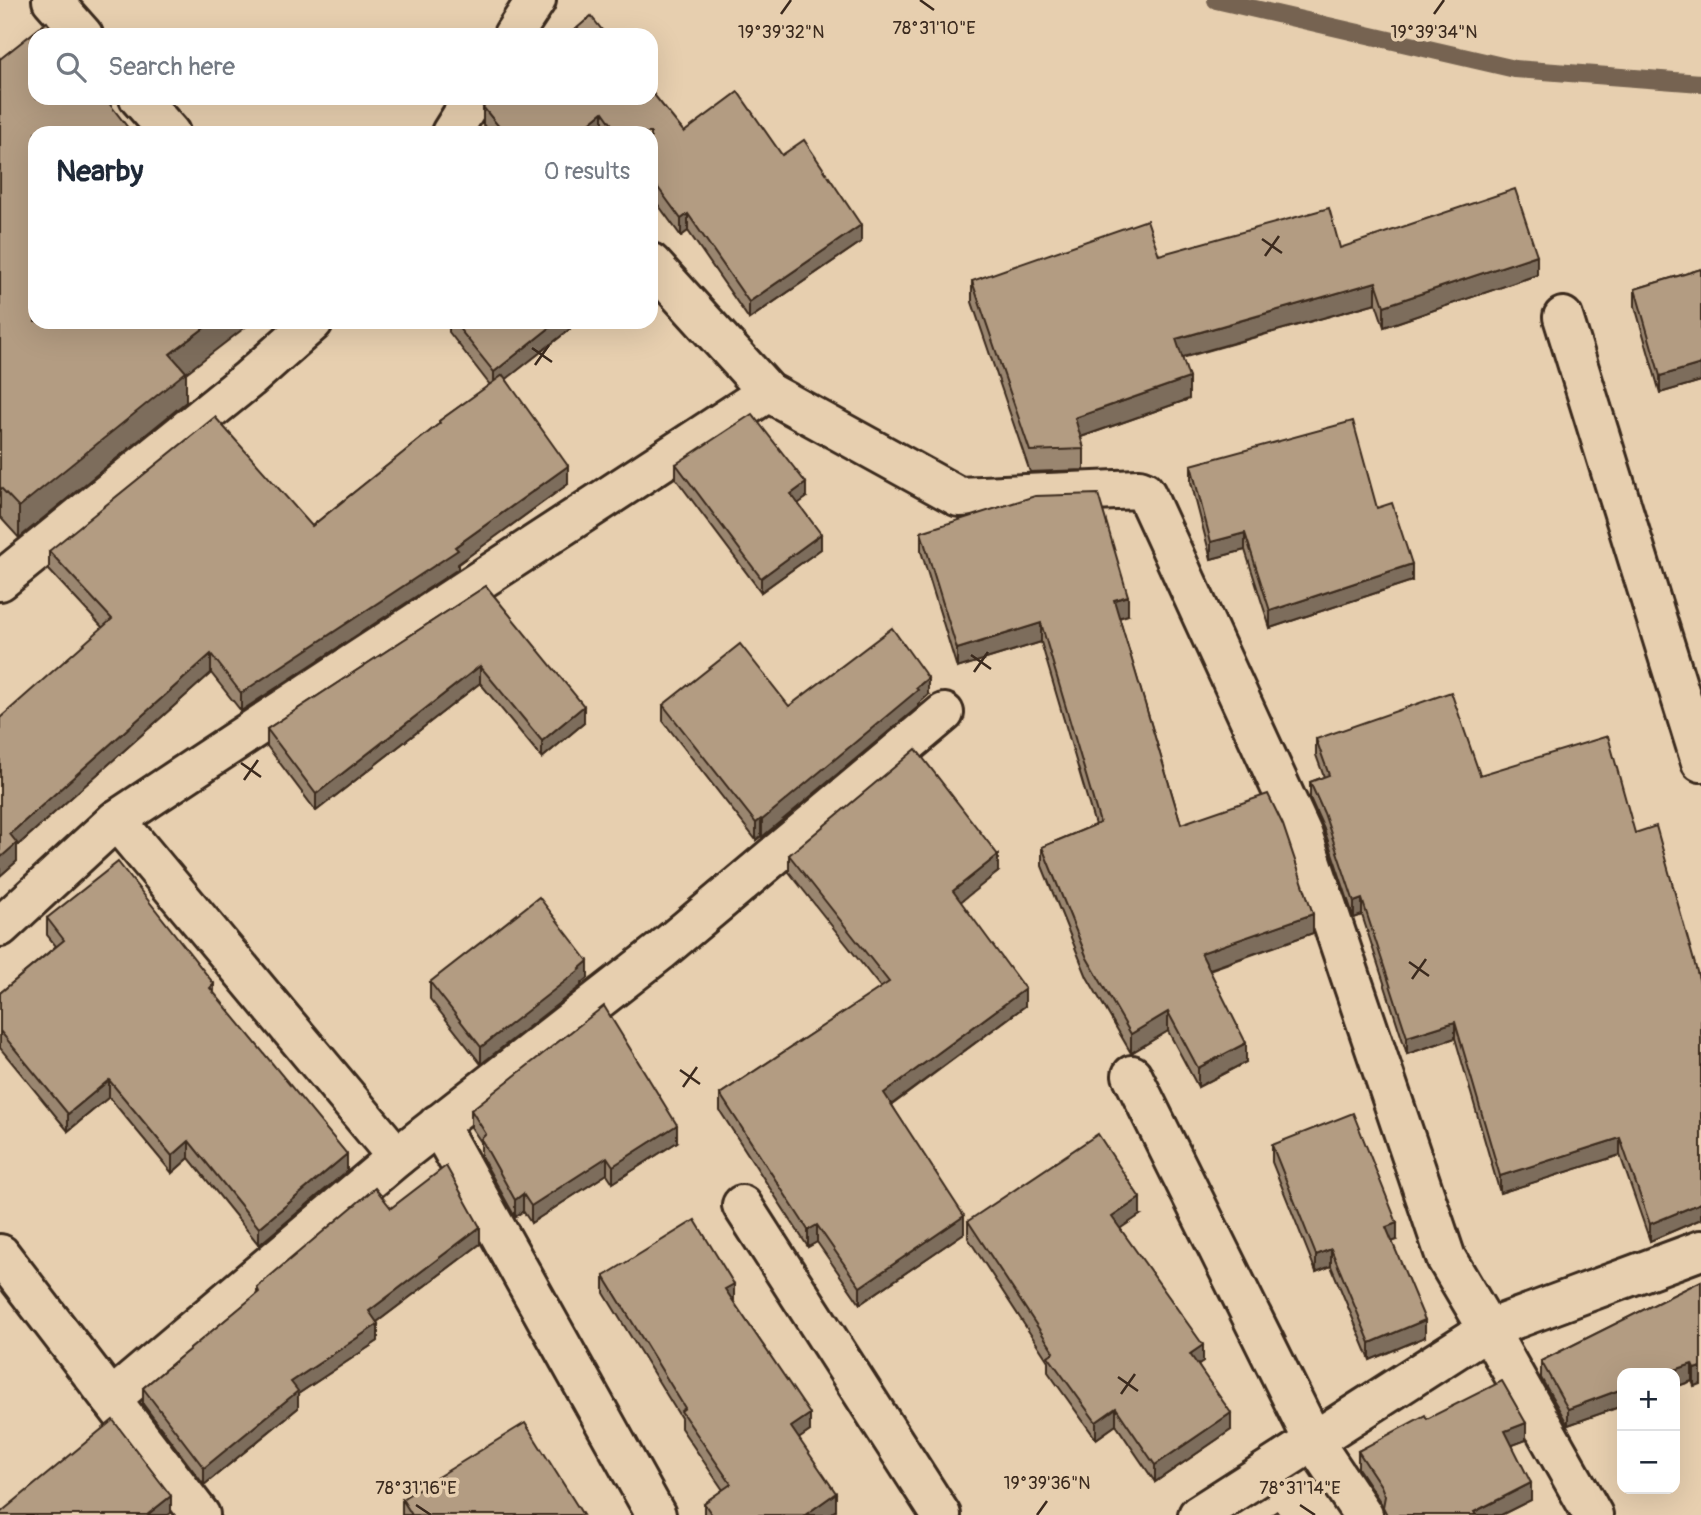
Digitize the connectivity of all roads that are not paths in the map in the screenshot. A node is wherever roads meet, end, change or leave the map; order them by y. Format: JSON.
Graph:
{"nodes":[{"id":1,"x":52,"y":0,"type":"edge"},
{"id":2,"x":536,"y":0,"type":"edge"},
{"id":3,"x":77,"y":28,"type":"edge"},
{"id":4,"x":518,"y":28,"type":"edge"},
{"id":5,"x":145,"y":105,"type":"edge"},
{"id":6,"x":468,"y":105,"type":"edge"},
{"id":7,"x":164,"y":126,"type":"edge"},
{"id":8,"x":455,"y":126,"type":"edge"},
{"id":9,"x":658,"y":271,"type":"edge"},
{"id":10,"x":1563,"y":317,"type":"dead end"},
{"id":11,"x":305,"y":329,"type":"edge"},
{"id":12,"x":768,"y":392,"type":"junction"},
{"id":13,"x":0,"y":581,"type":"edge"},
{"id":14,"x":944,"y":713,"type":"dead end"},
{"id":15,"x":1701,"y":762,"type":"edge"},
{"id":16,"x":116,"y":820,"type":"junction"},
{"id":17,"x":0,"y":927,"type":"edge"},
{"id":18,"x":1132,"y":1074,"type":"dead end"},
{"id":19,"x":438,"y":1124,"type":"junction"},
{"id":20,"x":397,"y":1157,"type":"junction"},
{"id":21,"x":742,"y":1205,"type":"dead end"},
{"id":22,"x":1701,"y":1250,"type":"edge"},
{"id":23,"x":0,"y":1254,"type":"edge"},
{"id":24,"x":1488,"y":1329,"type":"junction"},
{"id":25,"x":111,"y":1399,"type":"junction"},
{"id":26,"x":1314,"y":1441,"type":"junction"},
{"id":27,"x":200,"y":1515,"type":"edge"},
{"id":28,"x":656,"y":1515,"type":"edge"},
{"id":29,"x":941,"y":1515,"type":"edge"},
{"id":30,"x":1198,"y":1515,"type":"edge"},
{"id":31,"x":1363,"y":1515,"type":"edge"},
{"id":32,"x":1594,"y":1515,"type":"edge"}],
"edges":[{"from":1,"to":3,"type":"street"},
{"from":2,"to":4,"type":"street"},
{"from":5,"to":7,"type":"street"},
{"from":6,"to":8,"type":"street"},
{"from":9,"to":12,"type":"street"},
{"from":10,"to":15,"type":"street"},
{"from":11,"to":13,"type":"street"},
{"from":12,"to":16,"type":"street"},
{"from":12,"to":24,"type":"street"},
{"from":14,"to":19,"type":"street"},
{"from":16,"to":17,"type":"street"},
{"from":16,"to":20,"type":"street"},
{"from":18,"to":26,"type":"street"},
{"from":19,"to":20,"type":"street"},
{"from":19,"to":28,"type":"street"},
{"from":20,"to":25,"type":"street"},
{"from":21,"to":29,"type":"street"},
{"from":22,"to":24,"type":"street"},
{"from":23,"to":25,"type":"street"},
{"from":24,"to":26,"type":"street"},
{"from":24,"to":32,"type":"street"},
{"from":25,"to":27,"type":"street"},
{"from":26,"to":30,"type":"street"},
{"from":26,"to":31,"type":"street"}]}
